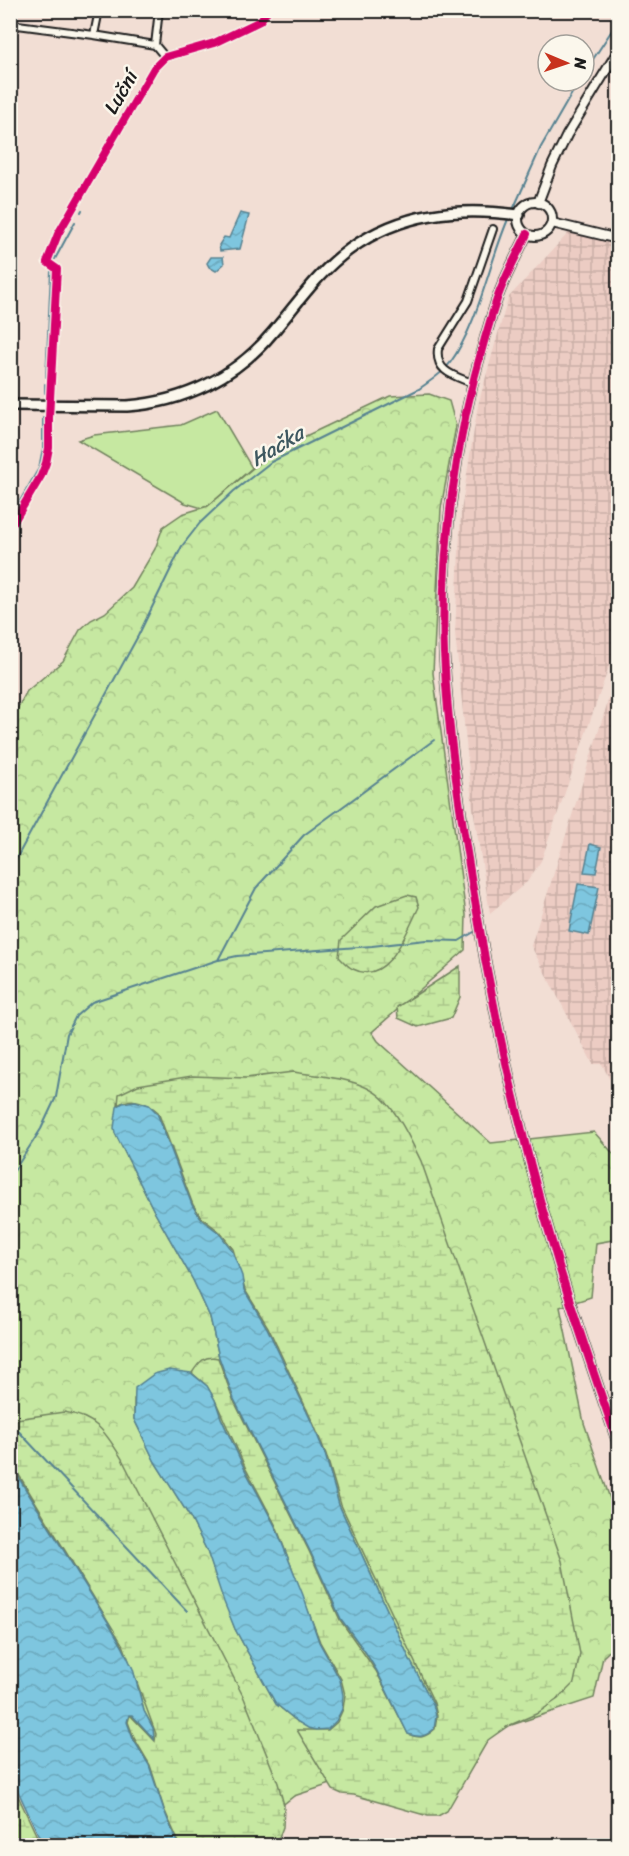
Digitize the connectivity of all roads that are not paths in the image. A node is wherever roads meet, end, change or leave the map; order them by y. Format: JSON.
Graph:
{"nodes":[{"id":1,"x":99,"y":10,"type":"edge"},
{"id":2,"x":159,"y":10,"type":"edge"},
{"id":3,"x":268,"y":10,"type":"edge"},
{"id":4,"x":10,"y":24,"type":"edge"},
{"id":5,"x":94,"y":35,"type":"junction"},
{"id":6,"x":155,"y":45,"type":"junction"},
{"id":7,"x":618,"y":51,"type":"edge"},
{"id":8,"x":165,"y":57,"type":"junction"},
{"id":9,"x":538,"y":203,"type":"junction"},
{"id":10,"x":518,"y":215,"type":"junction"},
{"id":11,"x":552,"y":223,"type":"junction"},
{"id":12,"x":494,"y":229,"type":"dead end"},
{"id":13,"x":527,"y":234,"type":"junction"},
{"id":14,"x":618,"y":238,"type":"edge"},
{"id":15,"x":47,"y":262,"type":"dead end"},
{"id":16,"x":472,"y":383,"type":"junction"},
{"id":17,"x":10,"y":405,"type":"edge"},
{"id":18,"x":618,"y":1444,"type":"edge"}],
"edges":[{"from":1,"to":5,"type":"street"},
{"from":2,"to":6,"type":"street"},
{"from":3,"to":8,"type":"street"},
{"from":4,"to":5,"type":"street","name":"Luční"},
{"from":5,"to":6,"type":"street","name":"Luční"},
{"from":6,"to":8,"type":"street"},
{"from":7,"to":9,"type":"street"},
{"from":8,"to":15,"type":"street","name":"Luční"},
{"from":9,"to":10,"type":"street"},
{"from":9,"to":11,"type":"street"},
{"from":10,"to":13,"type":"street"},
{"from":10,"to":17,"type":"main road"},
{"from":11,"to":13,"type":"street"},
{"from":11,"to":14,"type":"street"},
{"from":12,"to":16,"type":"street"},
{"from":13,"to":16,"type":"street"},
{"from":16,"to":18,"type":"street"}]}
